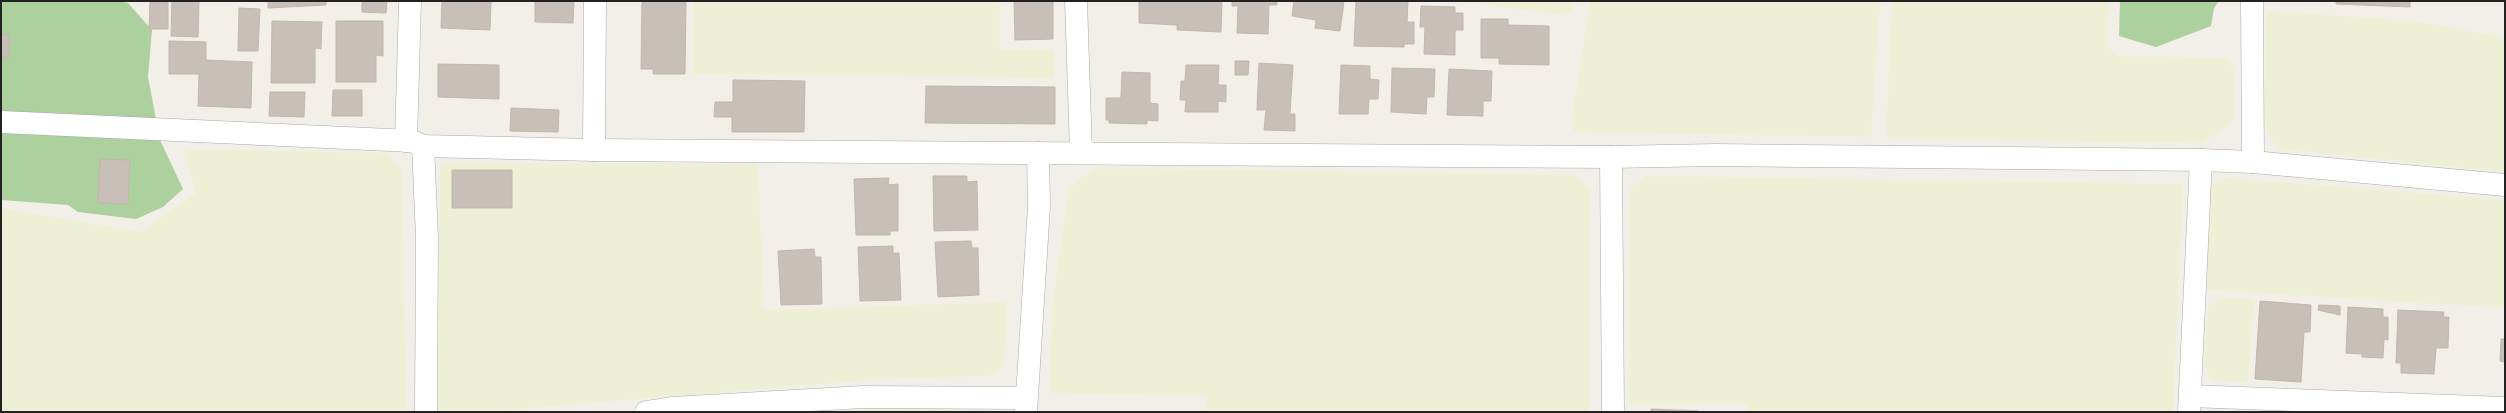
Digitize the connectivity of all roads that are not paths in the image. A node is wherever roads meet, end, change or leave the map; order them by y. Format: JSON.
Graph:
{"nodes":[{"id":1,"x":410,"y":1,"type":"edge"},
{"id":2,"x":595,"y":1,"type":"edge"},
{"id":3,"x":1076,"y":1,"type":"edge"},
{"id":4,"x":2252,"y":1,"type":"edge"},
{"id":5,"x":1,"y":122,"type":"edge"},
{"id":6,"x":414,"y":144,"type":"junction"},
{"id":7,"x":594,"y":150,"type":"junction"},
{"id":8,"x":1081,"y":152,"type":"junction"},
{"id":9,"x":1038,"y":153,"type":"junction"},
{"id":10,"x":1611,"y":157,"type":"junction"},
{"id":11,"x":2201,"y":160,"type":"junction"},
{"id":12,"x":2253,"y":162,"type":"junction"},
{"id":13,"x":2505,"y":185,"type":"edge"},
{"id":14,"x":2190,"y":404,"type":"edge"},
{"id":15,"x":1026,"y":405,"type":"edge"},
{"id":16,"x":2505,"y":408,"type":"edge"},
{"id":17,"x":426,"y":412,"type":"edge"},
{"id":18,"x":646,"y":412,"type":"edge"},
{"id":19,"x":1612,"y":412,"type":"edge"}],
"edges":[{"from":1,"to":6,"type":"street"},
{"from":2,"to":7,"type":"street"},
{"from":3,"to":8,"type":"street"},
{"from":4,"to":12,"type":"street"},
{"from":5,"to":6,"type":"street"},
{"from":6,"to":7,"type":"street"},
{"from":6,"to":17,"type":"street"},
{"from":7,"to":9,"type":"street"},
{"from":8,"to":9,"type":"street"},
{"from":8,"to":10,"type":"street"},
{"from":9,"to":15,"type":"street"},
{"from":10,"to":11,"type":"street"},
{"from":10,"to":19,"type":"street"},
{"from":11,"to":12,"type":"street"},
{"from":11,"to":14,"type":"street"},
{"from":12,"to":13,"type":"street"},
{"from":14,"to":16,"type":"street"},
{"from":15,"to":18,"type":"street"}]}
